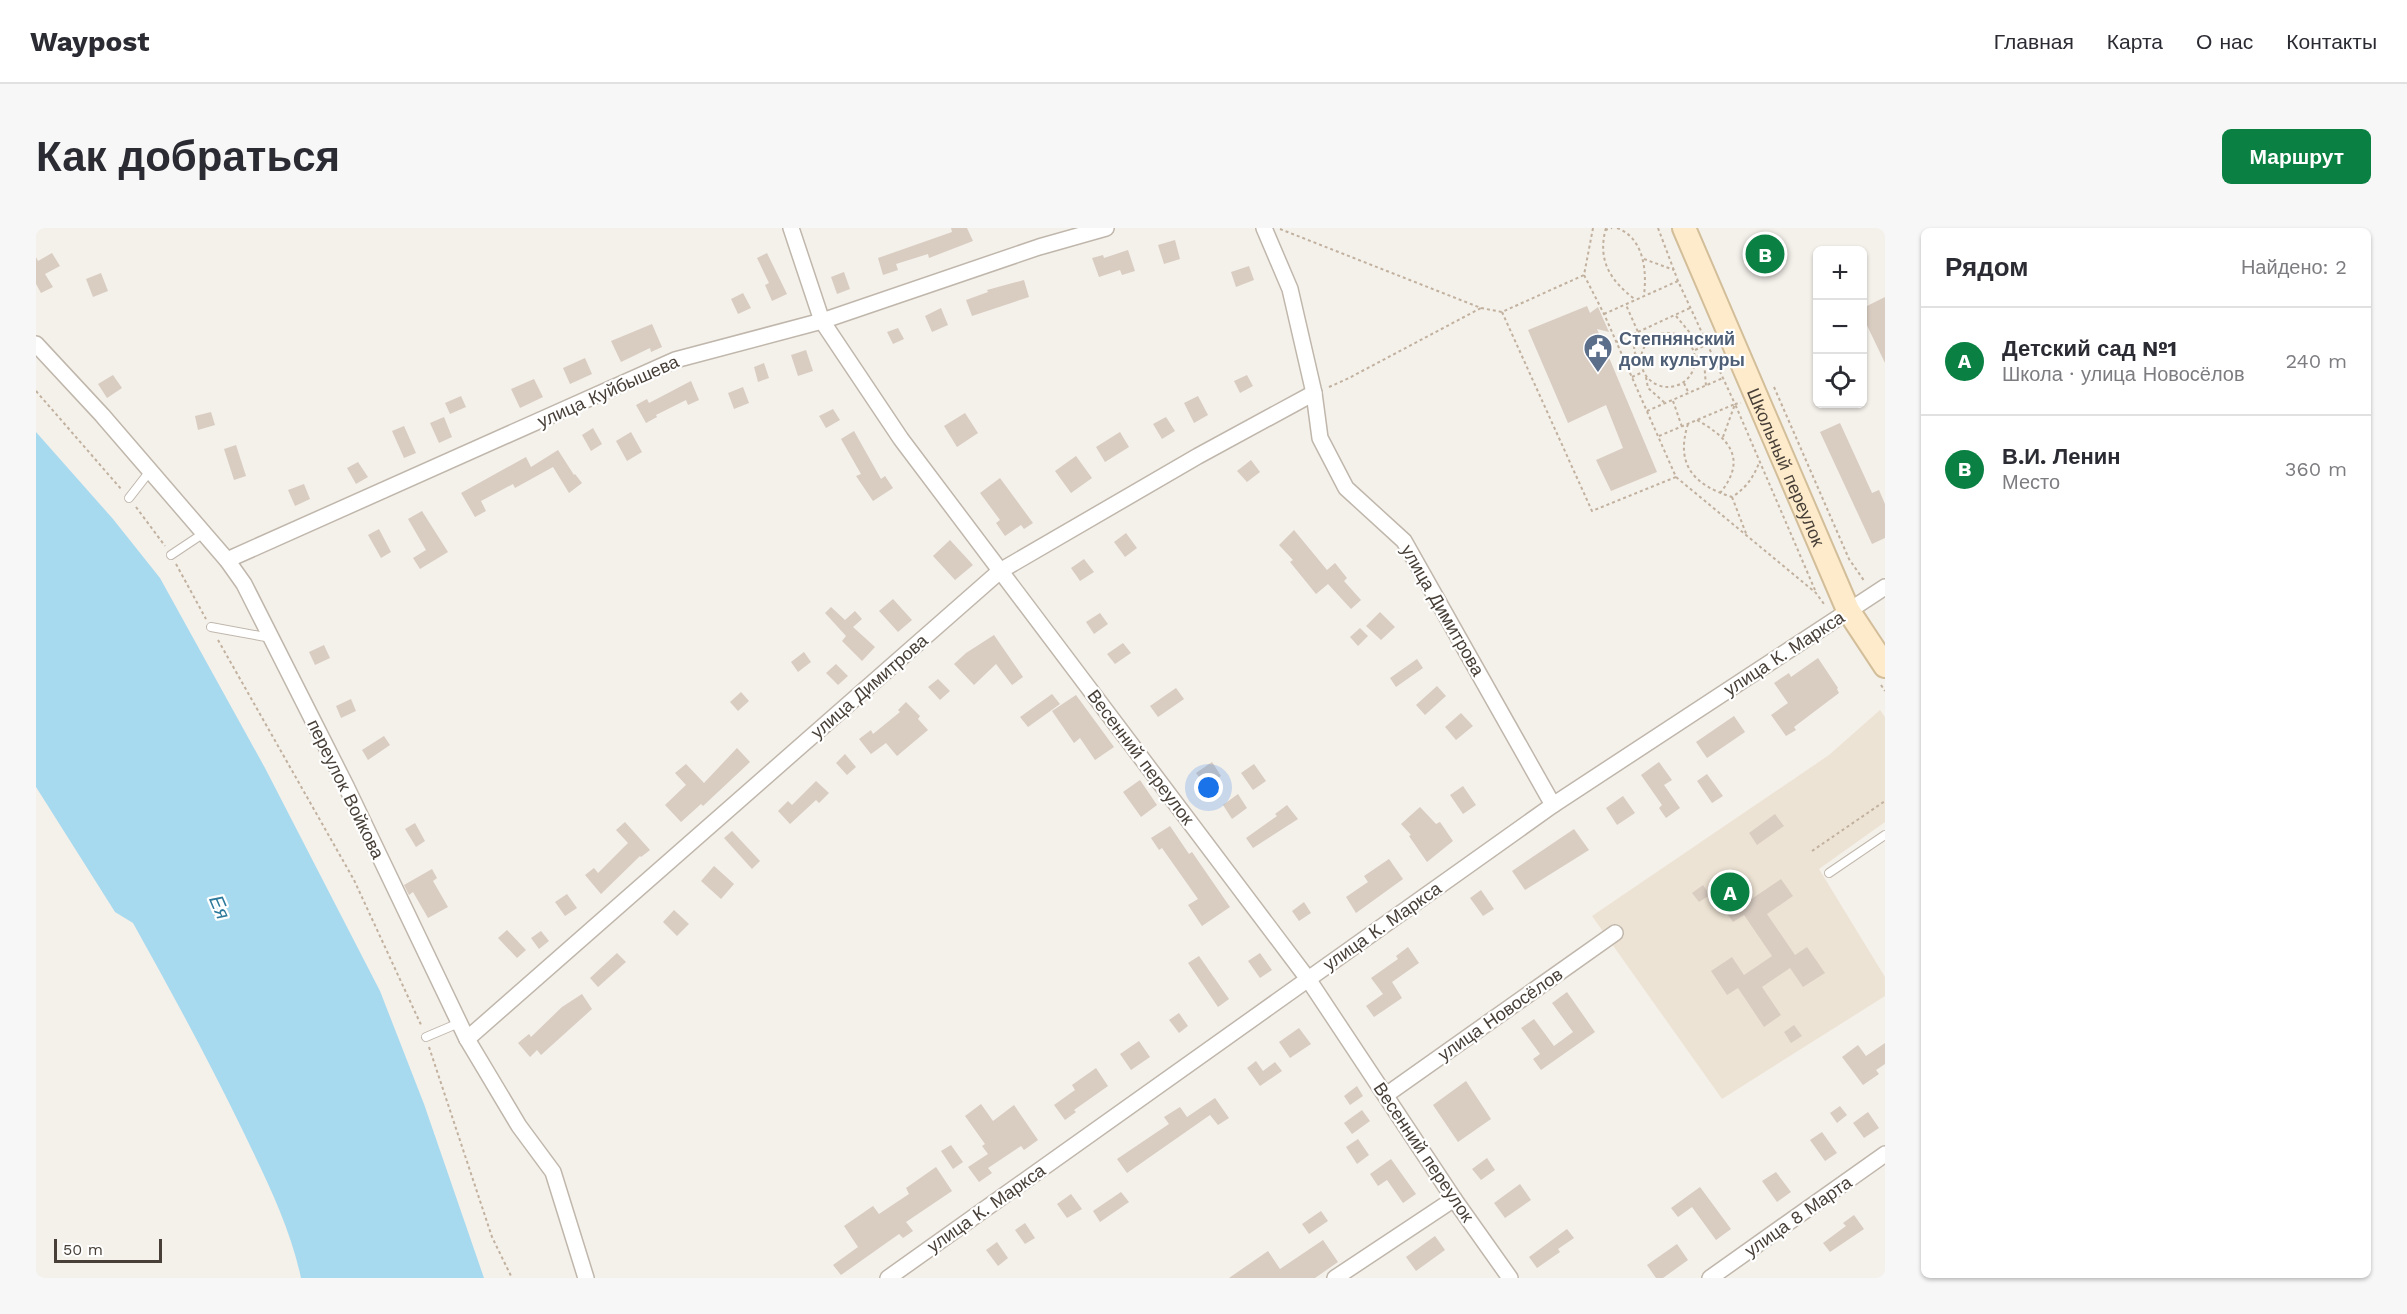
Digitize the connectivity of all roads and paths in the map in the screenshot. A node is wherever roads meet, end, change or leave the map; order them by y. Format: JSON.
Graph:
{"nodes":[{"id":1,"x":791,"y":228,"type":"edge"},
{"id":2,"x":1106,"y":228,"type":"edge"},
{"id":3,"x":1264,"y":228,"type":"edge"},
{"id":4,"x":1279,"y":228,"type":"edge"},
{"id":5,"x":1593,"y":228,"type":"edge"},
{"id":6,"x":1612,"y":228,"type":"edge"},
{"id":7,"x":1617,"y":228,"type":"edge"},
{"id":8,"x":1658,"y":228,"type":"edge"},
{"id":9,"x":1684,"y":228,"type":"edge"},
{"id":10,"x":1606,"y":229,"type":"edge"},
{"id":11,"x":1644,"y":259,"type":"junction"},
{"id":12,"x":1674,"y":270,"type":"junction"},
{"id":13,"x":1584,"y":275,"type":"junction"},
{"id":14,"x":1678,"y":281,"type":"junction"},
{"id":15,"x":1644,"y":296,"type":"junction"},
{"id":16,"x":1636,"y":300,"type":"junction"},
{"id":17,"x":1626,"y":304,"type":"junction"},
{"id":18,"x":1481,"y":308,"type":"junction"},
{"id":19,"x":1691,"y":308,"type":"junction"},
{"id":20,"x":1502,"y":312,"type":"junction"},
{"id":21,"x":1604,"y":314,"type":"junction"},
{"id":22,"x":1675,"y":315,"type":"junction"},
{"id":23,"x":822,"y":321,"type":"junction"},
{"id":24,"x":1638,"y":332,"type":"junction"},
{"id":25,"x":1632,"y":334,"type":"junction"},
{"id":26,"x":1617,"y":342,"type":"junction"},
{"id":27,"x":36,"y":344,"type":"edge"},
{"id":28,"x":1692,"y":344,"type":"junction"},
{"id":29,"x":1707,"y":344,"type":"junction"},
{"id":30,"x":1695,"y":350,"type":"junction"},
{"id":31,"x":1696,"y":354,"type":"junction"},
{"id":32,"x":1640,"y":363,"type":"junction"},
{"id":33,"x":1643,"y":372,"type":"junction"},
{"id":34,"x":1632,"y":377,"type":"junction"},
{"id":35,"x":1646,"y":377,"type":"junction"},
{"id":36,"x":1723,"y":378,"type":"junction"},
{"id":37,"x":1771,"y":380,"type":"dead end"},
{"id":38,"x":1684,"y":383,"type":"junction"},
{"id":39,"x":1706,"y":386,"type":"junction"},
{"id":40,"x":36,"y":391,"type":"edge"},
{"id":41,"x":1314,"y":393,"type":"junction"},
{"id":42,"x":1689,"y":394,"type":"junction"},
{"id":43,"x":1672,"y":400,"type":"junction"},
{"id":44,"x":1746,"y":402,"type":"junction"},
{"id":45,"x":1665,"y":403,"type":"junction"},
{"id":46,"x":1647,"y":411,"type":"junction"},
{"id":47,"x":1697,"y":420,"type":"junction"},
{"id":48,"x":1688,"y":424,"type":"junction"},
{"id":49,"x":1682,"y":427,"type":"junction"},
{"id":50,"x":1659,"y":436,"type":"junction"},
{"id":51,"x":1723,"y":437,"type":"junction"},
{"id":52,"x":1760,"y":462,"type":"junction"},
{"id":53,"x":150,"y":471,"type":"junction"},
{"id":54,"x":1676,"y":477,"type":"junction"},
{"id":55,"x":1720,"y":493,"type":"junction"},
{"id":56,"x":1732,"y":497,"type":"junction"},
{"id":57,"x":129,"y":498,"type":"junction"},
{"id":58,"x":204,"y":533,"type":"junction"},
{"id":59,"x":1748,"y":538,"type":"junction"},
{"id":60,"x":171,"y":555,"type":"junction"},
{"id":61,"x":227,"y":560,"type":"junction"},
{"id":62,"x":1000,"y":571,"type":"junction"},
{"id":63,"x":1879,"y":590,"type":"edge"},
{"id":64,"x":1848,"y":610,"type":"junction"},
{"id":65,"x":211,"y":627,"type":"junction"},
{"id":66,"x":271,"y":638,"type":"junction"},
{"id":67,"x":1885,"y":666,"type":"edge"},
{"id":68,"x":1885,"y":801,"type":"edge"},
{"id":69,"x":1553,"y":805,"type":"junction"},
{"id":70,"x":1885,"y":835,"type":"edge"},
{"id":71,"x":1812,"y":851,"type":"dead end"},
{"id":72,"x":1829,"y":873,"type":"dead end"},
{"id":73,"x":1615,"y":933,"type":"dead end"},
{"id":74,"x":1308,"y":979,"type":"junction"},
{"id":75,"x":459,"y":1023,"type":"junction"},
{"id":76,"x":426,"y":1037,"type":"junction"},
{"id":77,"x":467,"y":1040,"type":"junction"},
{"id":78,"x":1386,"y":1095,"type":"junction"},
{"id":79,"x":1885,"y":1154,"type":"edge"},
{"id":80,"x":1455,"y":1199,"type":"junction"},
{"id":81,"x":512,"y":1278,"type":"edge"},
{"id":82,"x":586,"y":1278,"type":"edge"},
{"id":83,"x":888,"y":1278,"type":"edge"},
{"id":84,"x":1335,"y":1278,"type":"edge"},
{"id":85,"x":1510,"y":1278,"type":"edge"},
{"id":86,"x":1710,"y":1278,"type":"edge"}],
"edges":[{"from":1,"to":23,"type":"street","name":"Весенний переулок"},
{"from":2,"to":23,"type":"street","name":"улица Куйбышева"},
{"from":3,"to":41,"type":"street","name":"улица Димитрова"},
{"from":4,"to":18,"type":"path"},
{"from":5,"to":13,"type":"path"},
{"from":6,"to":10,"type":"path"},
{"from":7,"to":11,"type":"path"},
{"from":8,"to":12,"type":"path"},
{"from":9,"to":44,"type":"street","name":"Школьный переулок"},
{"from":10,"to":16,"type":"path"},
{"from":11,"to":12,"type":"path"},
{"from":11,"to":15,"type":"path"},
{"from":12,"to":14,"type":"path"},
{"from":13,"to":20,"type":"path"},
{"from":13,"to":21,"type":"path"},
{"from":14,"to":15,"type":"path"},
{"from":14,"to":19,"type":"path"},
{"from":15,"to":16,"type":"path"},
{"from":16,"to":17,"type":"path"},
{"from":17,"to":21,"type":"path"},
{"from":17,"to":24,"type":"path"},
{"from":18,"to":20,"type":"path"},
{"from":18,"to":41,"type":"path"},
{"from":19,"to":22,"type":"path"},
{"from":19,"to":29,"type":"path"},
{"from":20,"to":54,"type":"path"},
{"from":21,"to":26,"type":"path"},
{"from":22,"to":24,"type":"path"},
{"from":22,"to":28,"type":"path"},
{"from":23,"to":61,"type":"street","name":"улица Куйбышева"},
{"from":23,"to":62,"type":"street","name":"Весенний переулок"},
{"from":24,"to":25,"type":"path"},
{"from":25,"to":26,"type":"path"},
{"from":25,"to":32,"type":"path"},
{"from":26,"to":34,"type":"path"},
{"from":27,"to":53,"type":"street","name":"переулок Войкова"},
{"from":28,"to":30,"type":"path"},
{"from":28,"to":32,"type":"path"},
{"from":29,"to":30,"type":"path"},
{"from":29,"to":36,"type":"path"},
{"from":30,"to":31,"type":"path"},
{"from":31,"to":38,"type":"path"},
{"from":31,"to":39,"type":"path"},
{"from":32,"to":33,"type":"path"},
{"from":33,"to":34,"type":"path"},
{"from":33,"to":35,"type":"path"},
{"from":34,"to":46,"type":"path"},
{"from":35,"to":38,"type":"path"},
{"from":35,"to":45,"type":"path"},
{"from":36,"to":39,"type":"path"},
{"from":36,"to":44,"type":"path"},
{"from":37,"to":63,"type":"path"},
{"from":38,"to":42,"type":"path"},
{"from":39,"to":42,"type":"path"},
{"from":40,"to":57,"type":"path"},
{"from":41,"to":62,"type":"street","name":"улица Димитрова"},
{"from":41,"to":69,"type":"street","name":"улица Димитрова"},
{"from":42,"to":43,"type":"path"},
{"from":43,"to":45,"type":"path"},
{"from":43,"to":49,"type":"path"},
{"from":44,"to":47,"type":"path"},
{"from":44,"to":51,"type":"path"},
{"from":44,"to":52,"type":"path"},
{"from":44,"to":64,"type":"street","name":"Школьный переулок"},
{"from":45,"to":46,"type":"path"},
{"from":46,"to":50,"type":"path"},
{"from":47,"to":48,"type":"path"},
{"from":47,"to":51,"type":"path"},
{"from":48,"to":49,"type":"path"},
{"from":48,"to":55,"type":"path"},
{"from":49,"to":50,"type":"path"},
{"from":50,"to":54,"type":"path"},
{"from":51,"to":55,"type":"path"},
{"from":52,"to":56,"type":"path"},
{"from":52,"to":59,"type":"path"},
{"from":53,"to":57,"type":"lane"},
{"from":53,"to":58,"type":"street","name":"переулок Войкова"},
{"from":54,"to":59,"type":"path"},
{"from":55,"to":56,"type":"path"},
{"from":56,"to":59,"type":"path"},
{"from":57,"to":60,"type":"path"},
{"from":58,"to":60,"type":"lane"},
{"from":58,"to":61,"type":"street","name":"переулок Войкова"},
{"from":60,"to":65,"type":"path"},
{"from":61,"to":66,"type":"street","name":"переулок Войкова"},
{"from":62,"to":74,"type":"street","name":"Весенний переулок"},
{"from":62,"to":77,"type":"street","name":"улица Димитрова"},
{"from":63,"to":64,"type":"street","name":"улица К. Маркса"},
{"from":64,"to":67,"type":"street","name":"Школьный переулок"},
{"from":64,"to":69,"type":"street","name":"улица К. Маркса"},
{"from":65,"to":66,"type":"lane"},
{"from":65,"to":76,"type":"path"},
{"from":66,"to":75,"type":"street","name":"переулок Войкова"},
{"from":68,"to":71,"type":"path"},
{"from":69,"to":74,"type":"street","name":"улица К. Маркса"},
{"from":70,"to":72,"type":"lane"},
{"from":73,"to":78,"type":"street","name":"улица Новосёлов"},
{"from":74,"to":78,"type":"street","name":"Весенний переулок"},
{"from":74,"to":83,"type":"street","name":"улица К. Маркса"},
{"from":75,"to":76,"type":"lane"},
{"from":75,"to":77,"type":"street","name":"переулок Войкова"},
{"from":76,"to":81,"type":"path"},
{"from":77,"to":82,"type":"street","name":"переулок Войкова"},
{"from":78,"to":80,"type":"street","name":"Весенний переулок"},
{"from":79,"to":86,"type":"street","name":"улица 8 Марта"},
{"from":80,"to":84,"type":"street"},
{"from":80,"to":85,"type":"street","name":"Весенний переулок"}]}
